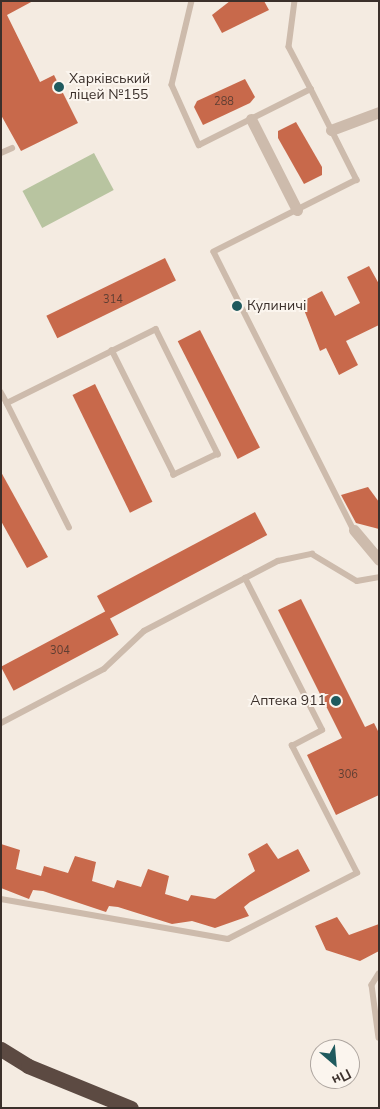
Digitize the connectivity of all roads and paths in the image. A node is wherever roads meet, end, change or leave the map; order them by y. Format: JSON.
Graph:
{"nodes":[{"id":1,"x":192,"y":1,"type":"edge"},
{"id":2,"x":295,"y":1,"type":"edge"},
{"id":3,"x":311,"y":90,"type":"junction"},
{"id":4,"x":379,"y":112,"type":"edge"},
{"id":5,"x":251,"y":119,"type":"junction"},
{"id":6,"x":331,"y":130,"type":"junction"},
{"id":7,"x":12,"y":148,"type":"dead end"},
{"id":8,"x":1,"y":153,"type":"edge"},
{"id":9,"x":297,"y":210,"type":"junction"},
{"id":10,"x":112,"y":351,"type":"junction"},
{"id":11,"x":1,"y":392,"type":"edge"},
{"id":12,"x":7,"y":403,"type":"junction"},
{"id":13,"x":69,"y":527,"type":"dead end"},
{"id":14,"x":354,"y":530,"type":"joint"},
{"id":15,"x":379,"y":560,"type":"edge"},
{"id":16,"x":379,"y":577,"type":"edge"},
{"id":17,"x":245,"y":578,"type":"junction"},
{"id":18,"x":1,"y":723,"type":"edge"},
{"id":19,"x":1,"y":899,"type":"edge"},
{"id":20,"x":379,"y":974,"type":"edge"},
{"id":21,"x":379,"y":1038,"type":"edge"},
{"id":22,"x":1,"y":1049,"type":"edge"},
{"id":23,"x":131,"y":1108,"type":"edge"}],
"edges":[{"from":1,"to":5,"type":"lane"},
{"from":2,"to":3,"type":"lane"},
{"from":3,"to":5,"type":"lane"},
{"from":3,"to":6,"type":"lane"},
{"from":4,"to":6,"type":"street"},
{"from":5,"to":9,"type":"street"},
{"from":6,"to":9,"type":"lane"},
{"from":7,"to":8,"type":"lane"},
{"from":9,"to":14,"type":"lane"},
{"from":10,"to":10,"type":"lane"},
{"from":10,"to":12,"type":"lane"},
{"from":11,"to":12,"type":"lane"},
{"from":12,"to":13,"type":"lane"},
{"from":14,"to":15,"type":"street"},
{"from":16,"to":17,"type":"lane"},
{"from":17,"to":18,"type":"lane"},
{"from":17,"to":19,"type":"lane"},
{"from":20,"to":21,"type":"lane"},
{"from":22,"to":23,"type":"highway"}]}
